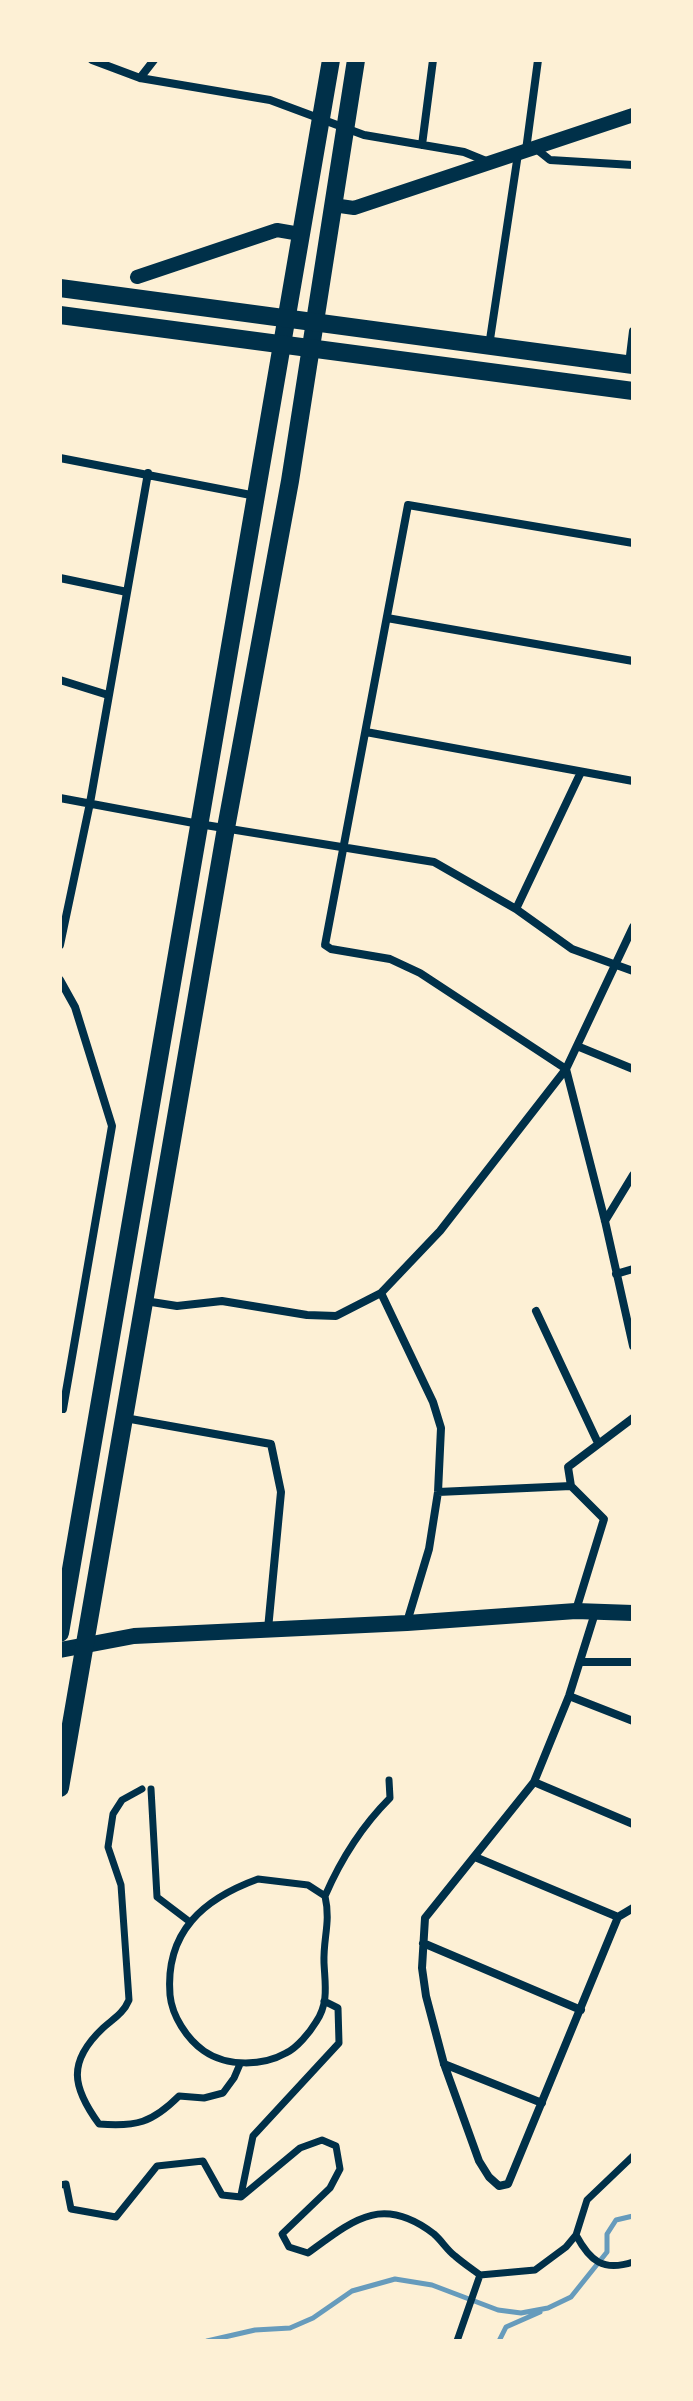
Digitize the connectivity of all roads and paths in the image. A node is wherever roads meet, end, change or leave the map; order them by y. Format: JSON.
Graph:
{"nodes":[{"id":1,"x":92,"y":60,"type":"edge"},
{"id":2,"x":154,"y":60,"type":"edge"},
{"id":3,"x":331,"y":60,"type":"edge"},
{"id":4,"x":356,"y":60,"type":"edge"},
{"id":5,"x":433,"y":60,"type":"edge"},
{"id":6,"x":538,"y":60,"type":"edge"},
{"id":7,"x":140,"y":78,"type":"junction"},
{"id":8,"x":633,"y":115,"type":"edge"},
{"id":9,"x":320,"y":119,"type":"junction"},
{"id":10,"x":345,"y":128,"type":"junction"},
{"id":11,"x":422,"y":145,"type":"junction"},
{"id":12,"x":526,"y":151,"type":"junction"},
{"id":13,"x":491,"y":163,"type":"junction"},
{"id":14,"x":633,"y":165,"type":"edge"},
{"id":15,"x":333,"y":205,"type":"junction"},
{"id":16,"x":300,"y":234,"type":"junction"},
{"id":17,"x":137,"y":277,"type":"dead end"},
{"id":18,"x":60,"y":288,"type":"edge"},
{"id":19,"x":60,"y":315,"type":"edge"},
{"id":20,"x":286,"y":318,"type":"junction"},
{"id":21,"x":314,"y":322,"type":"junction"},
{"id":22,"x":633,"y":331,"type":"edge"},
{"id":23,"x":284,"y":345,"type":"junction"},
{"id":24,"x":489,"y":346,"type":"junction"},
{"id":25,"x":310,"y":348,"type":"junction"},
{"id":26,"x":631,"y":365,"type":"edge"},
{"id":27,"x":633,"y":391,"type":"edge"},
{"id":28,"x":60,"y":458,"type":"edge"},
{"id":29,"x":148,"y":473,"type":"junction"},
{"id":30,"x":257,"y":496,"type":"junction"},
{"id":31,"x":633,"y":543,"type":"edge"},
{"id":32,"x":60,"y":578,"type":"edge"},
{"id":33,"x":127,"y":592,"type":"junction"},
{"id":34,"x":387,"y":618,"type":"junction"},
{"id":35,"x":633,"y":661,"type":"edge"},
{"id":36,"x":60,"y":680,"type":"edge"},
{"id":37,"x":108,"y":695,"type":"junction"},
{"id":38,"x":366,"y":732,"type":"junction"},
{"id":39,"x":581,"y":772,"type":"junction"},
{"id":40,"x":633,"y":781,"type":"edge"},
{"id":41,"x":60,"y":798,"type":"edge"},
{"id":42,"x":90,"y":803,"type":"junction"},
{"id":43,"x":199,"y":824,"type":"junction"},
{"id":44,"x":226,"y":828,"type":"junction"},
{"id":45,"x":344,"y":848,"type":"junction"},
{"id":46,"x":516,"y":909,"type":"junction"},
{"id":47,"x":633,"y":927,"type":"edge"},
{"id":48,"x":60,"y":945,"type":"edge"},
{"id":49,"x":616,"y":964,"type":"junction"},
{"id":50,"x":633,"y":971,"type":"edge"},
{"id":51,"x":60,"y":980,"type":"edge"},
{"id":52,"x":577,"y":1046,"type":"junction"},
{"id":53,"x":566,"y":1069,"type":"junction"},
{"id":54,"x":633,"y":1069,"type":"edge"},
{"id":55,"x":633,"y":1175,"type":"edge"},
{"id":56,"x":605,"y":1221,"type":"junction"},
{"id":57,"x":633,"y":1269,"type":"edge"},
{"id":58,"x":616,"y":1274,"type":"junction"},
{"id":59,"x":381,"y":1293,"type":"junction"},
{"id":60,"x":145,"y":1301,"type":"junction"},
{"id":61,"x":536,"y":1311,"type":"dead end"},
{"id":62,"x":633,"y":1346,"type":"edge"},
{"id":63,"x":60,"y":1408,"type":"edge"},
{"id":64,"x":125,"y":1418,"type":"junction"},
{"id":65,"x":633,"y":1418,"type":"edge"},
{"id":66,"x":598,"y":1443,"type":"junction"},
{"id":67,"x":571,"y":1486,"type":"junction"},
{"id":68,"x":438,"y":1492,"type":"junction"},
{"id":69,"x":576,"y":1611,"type":"junction"},
{"id":70,"x":595,"y":1613,"type":"junction"},
{"id":71,"x":633,"y":1613,"type":"edge"},
{"id":72,"x":407,"y":1623,"type":"junction"},
{"id":73,"x":268,"y":1630,"type":"junction"},
{"id":74,"x":60,"y":1633,"type":"edge"},
{"id":75,"x":85,"y":1645,"type":"junction"},
{"id":76,"x":60,"y":1650,"type":"edge"},
{"id":77,"x":581,"y":1662,"type":"junction"},
{"id":78,"x":633,"y":1662,"type":"edge"},
{"id":79,"x":569,"y":1696,"type":"junction"},
{"id":80,"x":633,"y":1721,"type":"edge"},
{"id":81,"x":389,"y":1780,"type":"dead end"},
{"id":82,"x":534,"y":1782,"type":"junction"},
{"id":83,"x":60,"y":1788,"type":"edge"},
{"id":84,"x":633,"y":1824,"type":"edge"},
{"id":85,"x":475,"y":1857,"type":"junction"},
{"id":86,"x":325,"y":1896,"type":"junction"},
{"id":87,"x":633,"y":1908,"type":"edge"},
{"id":88,"x":618,"y":1917,"type":"junction"},
{"id":89,"x":190,"y":1922,"type":"junction"},
{"id":90,"x":423,"y":1943,"type":"junction"},
{"id":91,"x":324,"y":2001,"type":"junction"},
{"id":92,"x":581,"y":2010,"type":"junction"},
{"id":93,"x":240,"y":2064,"type":"junction"},
{"id":94,"x":444,"y":2064,"type":"junction"},
{"id":95,"x":542,"y":2103,"type":"junction"},
{"id":96,"x":633,"y":2156,"type":"edge"},
{"id":97,"x":60,"y":2185,"type":"edge"},
{"id":98,"x":241,"y":2197,"type":"junction"},
{"id":99,"x":576,"y":2235,"type":"junction"},
{"id":100,"x":633,"y":2262,"type":"edge"},
{"id":101,"x":480,"y":2275,"type":"junction"},
{"id":102,"x":457,"y":2341,"type":"edge"}],
"edges":[{"from":1,"to":7,"type":"street"},
{"from":2,"to":7,"type":"street"},
{"from":3,"to":9,"type":"main road"},
{"from":4,"to":10,"type":"main road"},
{"from":5,"to":11,"type":"street"},
{"from":6,"to":12,"type":"street"},
{"from":7,"to":9,"type":"street"},
{"from":8,"to":12,"type":"street"},
{"from":9,"to":10,"type":"street"},
{"from":9,"to":16,"type":"main road"},
{"from":10,"to":11,"type":"street"},
{"from":10,"to":15,"type":"main road"},
{"from":11,"to":13,"type":"street"},
{"from":12,"to":13,"type":"street"},
{"from":12,"to":14,"type":"street"},
{"from":12,"to":24,"type":"street"},
{"from":13,"to":15,"type":"street"},
{"from":15,"to":21,"type":"main road"},
{"from":16,"to":17,"type":"street"},
{"from":16,"to":20,"type":"main road"},
{"from":18,"to":20,"type":"main road"},
{"from":19,"to":23,"type":"main road"},
{"from":20,"to":21,"type":"main road"},
{"from":20,"to":23,"type":"main road"},
{"from":21,"to":24,"type":"main road"},
{"from":21,"to":25,"type":"main road"},
{"from":22,"to":26,"type":"street"},
{"from":23,"to":25,"type":"main road"},
{"from":23,"to":30,"type":"main road"},
{"from":24,"to":26,"type":"main road"},
{"from":25,"to":27,"type":"main road"},
{"from":25,"to":44,"type":"main road"},
{"from":28,"to":29,"type":"street"},
{"from":29,"to":30,"type":"street"},
{"from":29,"to":33,"type":"street"},
{"from":30,"to":43,"type":"main road"},
{"from":31,"to":34,"type":"street"},
{"from":32,"to":33,"type":"street"},
{"from":33,"to":37,"type":"street"},
{"from":34,"to":35,"type":"street"},
{"from":34,"to":38,"type":"street"},
{"from":36,"to":37,"type":"street"},
{"from":37,"to":42,"type":"street"},
{"from":38,"to":39,"type":"street"},
{"from":38,"to":45,"type":"street"},
{"from":39,"to":40,"type":"street"},
{"from":39,"to":46,"type":"street"},
{"from":41,"to":42,"type":"street"},
{"from":42,"to":43,"type":"street"},
{"from":42,"to":48,"type":"street"},
{"from":43,"to":44,"type":"street"},
{"from":43,"to":74,"type":"main road"},
{"from":44,"to":45,"type":"street"},
{"from":44,"to":60,"type":"main road"},
{"from":45,"to":46,"type":"street"},
{"from":45,"to":53,"type":"street"},
{"from":46,"to":49,"type":"street"},
{"from":47,"to":49,"type":"street"},
{"from":49,"to":50,"type":"street"},
{"from":49,"to":52,"type":"street"},
{"from":51,"to":63,"type":"street"},
{"from":52,"to":53,"type":"street"},
{"from":52,"to":54,"type":"street"},
{"from":53,"to":56,"type":"street"},
{"from":53,"to":59,"type":"street"},
{"from":55,"to":56,"type":"street"},
{"from":56,"to":58,"type":"street"},
{"from":57,"to":58,"type":"street"},
{"from":58,"to":62,"type":"street"},
{"from":59,"to":60,"type":"street"},
{"from":59,"to":68,"type":"street"},
{"from":60,"to":64,"type":"main road"},
{"from":61,"to":66,"type":"street"},
{"from":64,"to":73,"type":"street"},
{"from":64,"to":75,"type":"main road"},
{"from":65,"to":66,"type":"street"},
{"from":66,"to":67,"type":"street"},
{"from":67,"to":68,"type":"street"},
{"from":67,"to":69,"type":"street"},
{"from":68,"to":72,"type":"street"},
{"from":69,"to":70,"type":"main road"},
{"from":69,"to":72,"type":"main road"},
{"from":70,"to":71,"type":"main road"},
{"from":70,"to":77,"type":"street"},
{"from":72,"to":73,"type":"main road"},
{"from":73,"to":75,"type":"main road"},
{"from":75,"to":76,"type":"main road"},
{"from":75,"to":83,"type":"main road"},
{"from":77,"to":78,"type":"street"},
{"from":77,"to":79,"type":"street"},
{"from":79,"to":80,"type":"street"},
{"from":79,"to":82,"type":"street"},
{"from":81,"to":86,"type":"street"},
{"from":82,"to":84,"type":"street"},
{"from":82,"to":85,"type":"street"},
{"from":85,"to":88,"type":"street"},
{"from":85,"to":90,"type":"street"},
{"from":86,"to":89,"type":"street"},
{"from":86,"to":91,"type":"street"},
{"from":87,"to":88,"type":"street"},
{"from":88,"to":92,"type":"street"},
{"from":89,"to":93,"type":"street"},
{"from":89,"to":93,"type":"street"},
{"from":90,"to":92,"type":"street"},
{"from":90,"to":94,"type":"street"},
{"from":91,"to":93,"type":"street"},
{"from":91,"to":98,"type":"street"},
{"from":92,"to":95,"type":"street"},
{"from":94,"to":95,"type":"street"},
{"from":94,"to":95,"type":"street"},
{"from":96,"to":99,"type":"street"},
{"from":97,"to":98,"type":"street"},
{"from":98,"to":101,"type":"street"},
{"from":99,"to":100,"type":"street"},
{"from":99,"to":101,"type":"street"},
{"from":101,"to":102,"type":"street"}]}
